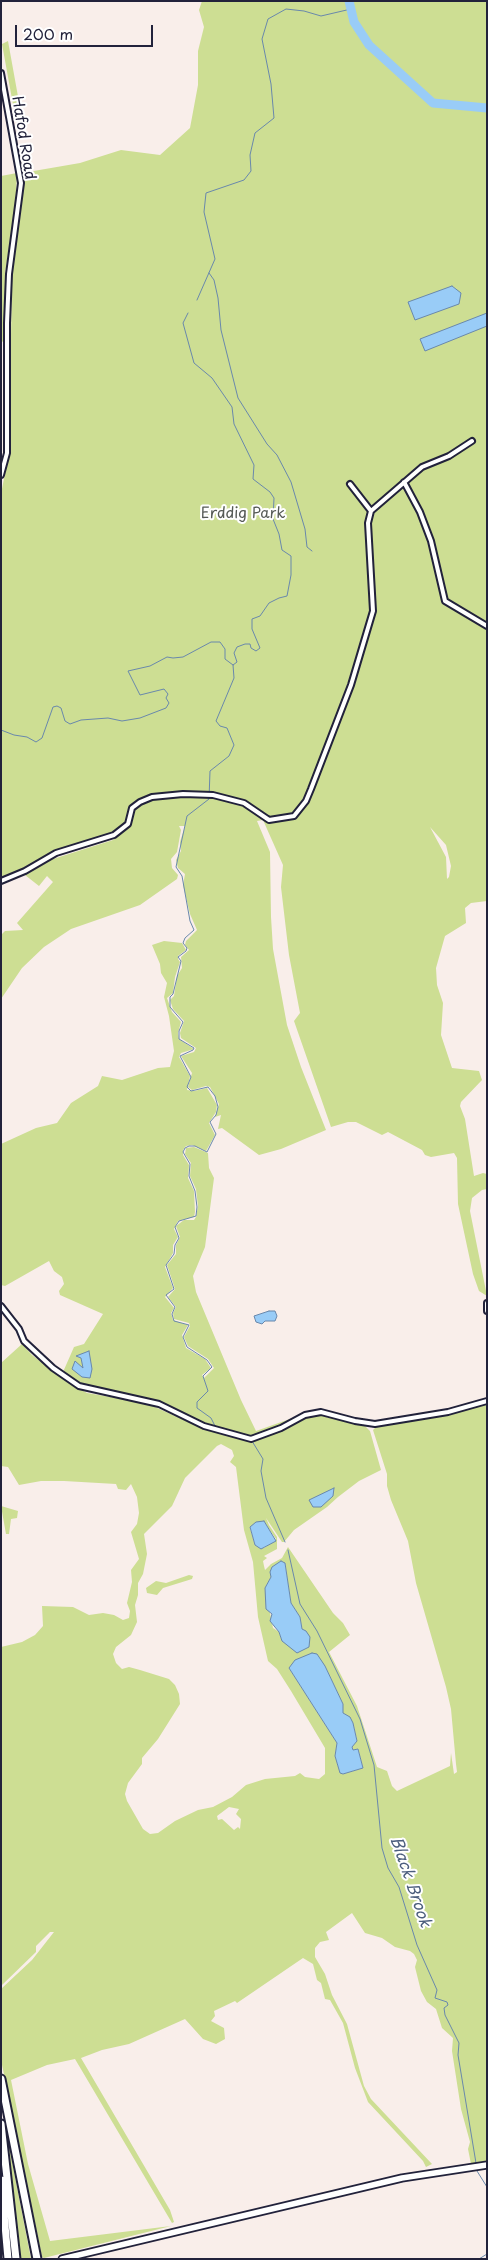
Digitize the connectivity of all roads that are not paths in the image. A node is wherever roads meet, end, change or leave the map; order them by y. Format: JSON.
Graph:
{"nodes":[{"id":1,"x":1,"y":73,"type":"edge"},
{"id":2,"x":472,"y":441,"type":"dead end"},
{"id":3,"x":1,"y":475,"type":"edge"},
{"id":4,"x":404,"y":482,"type":"junction"},
{"id":5,"x":350,"y":484,"type":"dead end"},
{"id":6,"x":371,"y":511,"type":"junction"},
{"id":7,"x":487,"y":626,"type":"edge"},
{"id":8,"x":1,"y":881,"type":"edge"},
{"id":9,"x":487,"y":1303,"type":"edge"},
{"id":10,"x":1,"y":1306,"type":"edge"},
{"id":11,"x":487,"y":1311,"type":"edge"},
{"id":12,"x":487,"y":1401,"type":"edge"},
{"id":13,"x":1,"y":2079,"type":"edge"},
{"id":14,"x":1,"y":2124,"type":"edge"},
{"id":15,"x":487,"y":2165,"type":"edge"},
{"id":16,"x":1,"y":2180,"type":"edge"},
{"id":17,"x":8,"y":2259,"type":"edge"},
{"id":18,"x":16,"y":2259,"type":"edge"},
{"id":19,"x":37,"y":2259,"type":"edge"},
{"id":20,"x":62,"y":2259,"type":"edge"}],
"edges":[{"from":1,"to":3,"type":"street","name":"Hafod Road"},
{"from":2,"to":4,"type":"street"},
{"from":4,"to":6,"type":"street"},
{"from":4,"to":7,"type":"street"},
{"from":5,"to":6,"type":"street"},
{"from":6,"to":8,"type":"street"},
{"from":9,"to":11,"type":"street"},
{"from":10,"to":12,"type":"street"},
{"from":13,"to":19,"type":"highway"},
{"from":14,"to":18,"type":"highway"},
{"from":15,"to":20,"type":"main road"},
{"from":16,"to":17,"type":"highway"}]}
